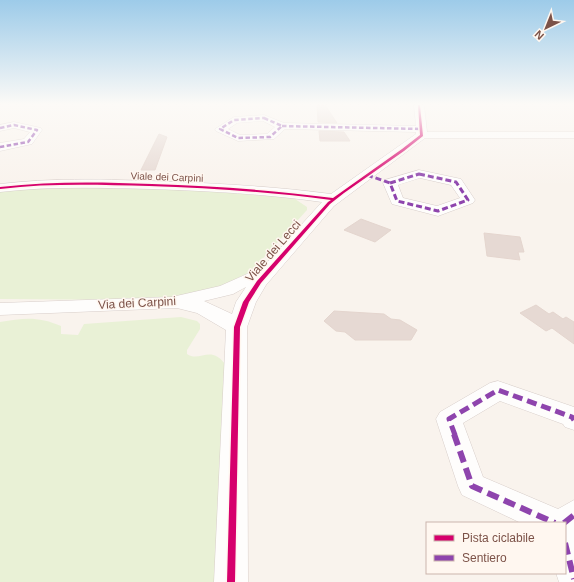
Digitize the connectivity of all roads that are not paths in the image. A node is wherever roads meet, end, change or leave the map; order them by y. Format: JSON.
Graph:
{"nodes":[{"id":1,"x":35,"y":132,"type":"edge"},
{"id":2,"x":421,"y":132,"type":"edge"},
{"id":3,"x":429,"y":132,"type":"edge"},
{"id":4,"x":574,"y":135,"type":"edge"},
{"id":5,"x":0,"y":147,"type":"edge"},
{"id":6,"x":367,"y":175,"type":"junction"},
{"id":7,"x":390,"y":183,"type":"junction"},
{"id":8,"x":0,"y":188,"type":"edge"},
{"id":9,"x":333,"y":199,"type":"junction"},
{"id":10,"x":268,"y":269,"type":"junction"},
{"id":11,"x":172,"y":303,"type":"junction"},
{"id":12,"x":0,"y":309,"type":"edge"},
{"id":13,"x":237,"y":327,"type":"junction"},
{"id":14,"x":574,"y":420,"type":"edge"},
{"id":15,"x":574,"y":514,"type":"edge"},
{"id":16,"x":553,"y":522,"type":"edge"},
{"id":17,"x":565,"y":522,"type":"edge"},
{"id":18,"x":566,"y":547,"type":"edge"},
{"id":19,"x":574,"y":579,"type":"edge"},
{"id":20,"x":231,"y":582,"type":"edge"}],
"edges":[{"from":1,"to":5,"type":"street"},
{"from":2,"to":6,"type":"street","name":"Viale dei Lecci"},
{"from":3,"to":4,"type":"street"},
{"from":6,"to":7,"type":"street"},
{"from":6,"to":9,"type":"street","name":"Viale dei Lecci"},
{"from":7,"to":7,"type":"street"},
{"from":8,"to":9,"type":"street","name":"Viale dei Carpini"},
{"from":9,"to":10,"type":"street","name":"Viale dei Lecci"},
{"from":10,"to":11,"type":"street","name":"Via dei Carpini"},
{"from":10,"to":13,"type":"street","name":"Viale dei Lecci"},
{"from":11,"to":12,"type":"street","name":"Via dei Carpini"},
{"from":11,"to":13,"type":"street"},
{"from":13,"to":20,"type":"street","name":"Viale dei Lecci"},
{"from":14,"to":16,"type":"street"},
{"from":15,"to":17,"type":"street"},
{"from":18,"to":19,"type":"street"}]}
